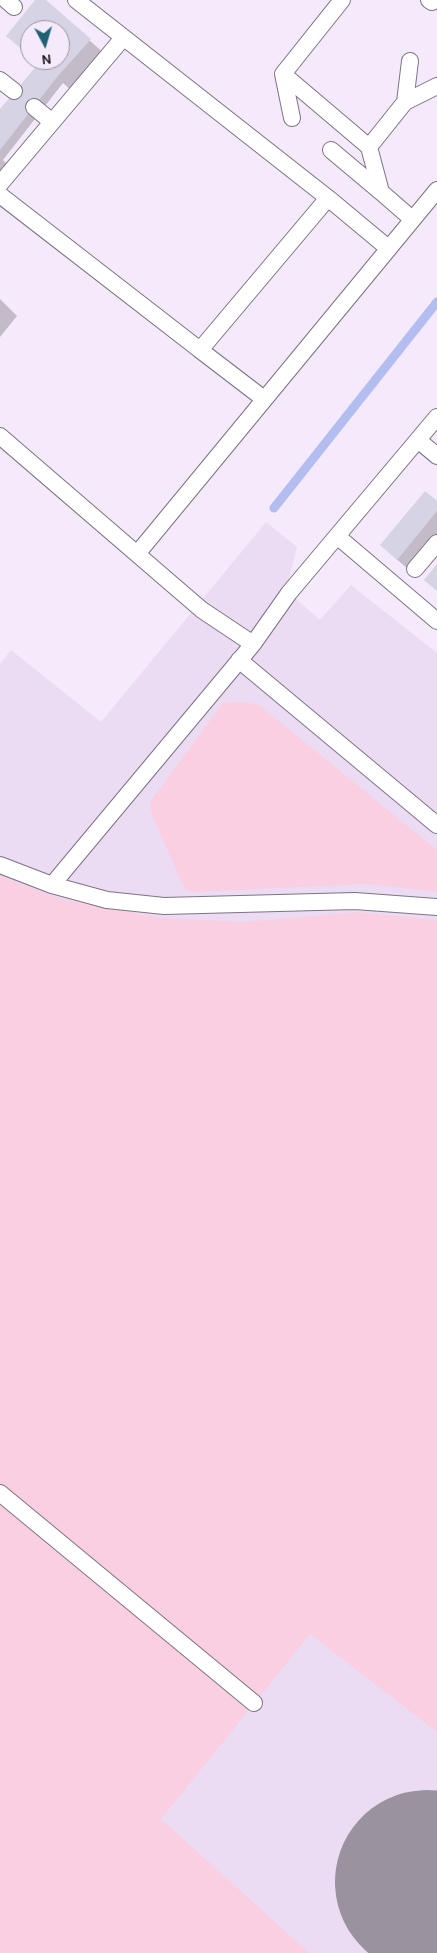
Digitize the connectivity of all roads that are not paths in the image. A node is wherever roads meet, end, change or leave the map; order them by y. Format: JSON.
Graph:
{"nodes":[{"id":1,"x":76,"y":0,"type":"edge"},
{"id":2,"x":342,"y":0,"type":"edge"},
{"id":3,"x":123,"y":38,"type":"junction"},
{"id":4,"x":410,"y":61,"type":"dead end"},
{"id":5,"x":283,"y":74,"type":"junction"},
{"id":6,"x":0,"y":80,"type":"edge"},
{"id":7,"x":437,"y":86,"type":"edge"},
{"id":8,"x":14,"y":91,"type":"dead end"},
{"id":9,"x":405,"y":102,"type":"junction"},
{"id":10,"x":34,"y":108,"type":"dead end"},
{"id":11,"x":292,"y":118,"type":"dead end"},
{"id":12,"x":52,"y":122,"type":"junction"},
{"id":13,"x":369,"y":147,"type":"junction"},
{"id":14,"x":331,"y":150,"type":"dead end"},
{"id":15,"x":0,"y":184,"type":"edge"},
{"id":16,"x":437,"y":190,"type":"edge"},
{"id":17,"x":381,"y":192,"type":"junction"},
{"id":18,"x":0,"y":195,"type":"edge"},
{"id":19,"x":328,"y":198,"type":"junction"},
{"id":20,"x":412,"y":219,"type":"junction"},
{"id":21,"x":388,"y":248,"type":"junction"},
{"id":22,"x":200,"y":350,"type":"junction"},
{"id":23,"x":264,"y":399,"type":"junction"},
{"id":24,"x":437,"y":417,"type":"edge"},
{"id":25,"x":0,"y":436,"type":"edge"},
{"id":26,"x":418,"y":440,"type":"junction"},
{"id":27,"x":437,"y":456,"type":"edge"},
{"id":28,"x":337,"y":536,"type":"junction"},
{"id":29,"x":437,"y":543,"type":"edge"},
{"id":30,"x":137,"y":554,"type":"junction"},
{"id":31,"x":415,"y":569,"type":"dead end"},
{"id":32,"x":437,"y":621,"type":"edge"},
{"id":33,"x":253,"y":644,"type":"junction"},
{"id":34,"x":239,"y":660,"type":"junction"},
{"id":35,"x":437,"y":824,"type":"edge"},
{"id":36,"x":0,"y":865,"type":"edge"},
{"id":37,"x":52,"y":885,"type":"junction"},
{"id":38,"x":437,"y":907,"type":"edge"},
{"id":39,"x":0,"y":1493,"type":"edge"},
{"id":40,"x":254,"y":1703,"type":"dead end"}],
"edges":[{"from":1,"to":3,"type":"lane"},
{"from":2,"to":5,"type":"lane"},
{"from":3,"to":12,"type":"lane"},
{"from":3,"to":19,"type":"lane"},
{"from":4,"to":9,"type":"lane"},
{"from":5,"to":11,"type":"lane"},
{"from":5,"to":13,"type":"lane"},
{"from":6,"to":8,"type":"lane"},
{"from":7,"to":9,"type":"lane"},
{"from":9,"to":13,"type":"lane"},
{"from":10,"to":12,"type":"lane"},
{"from":12,"to":15,"type":"lane"},
{"from":13,"to":17,"type":"lane"},
{"from":14,"to":17,"type":"lane"},
{"from":16,"to":20,"type":"lane"},
{"from":17,"to":20,"type":"lane"},
{"from":18,"to":22,"type":"lane"},
{"from":19,"to":21,"type":"lane"},
{"from":19,"to":22,"type":"lane"},
{"from":20,"to":21,"type":"lane"},
{"from":21,"to":23,"type":"lane"},
{"from":22,"to":23,"type":"lane"},
{"from":23,"to":30,"type":"lane"},
{"from":24,"to":26,"type":"lane"},
{"from":25,"to":30,"type":"lane"},
{"from":26,"to":27,"type":"lane"},
{"from":26,"to":28,"type":"lane"},
{"from":28,"to":32,"type":"lane"},
{"from":28,"to":33,"type":"lane"},
{"from":29,"to":31,"type":"lane"},
{"from":30,"to":33,"type":"lane"},
{"from":33,"to":34,"type":"lane"},
{"from":34,"to":35,"type":"lane"},
{"from":34,"to":37,"type":"lane"},
{"from":36,"to":37,"type":"lane"},
{"from":37,"to":38,"type":"lane"},
{"from":39,"to":40,"type":"lane"}]}
